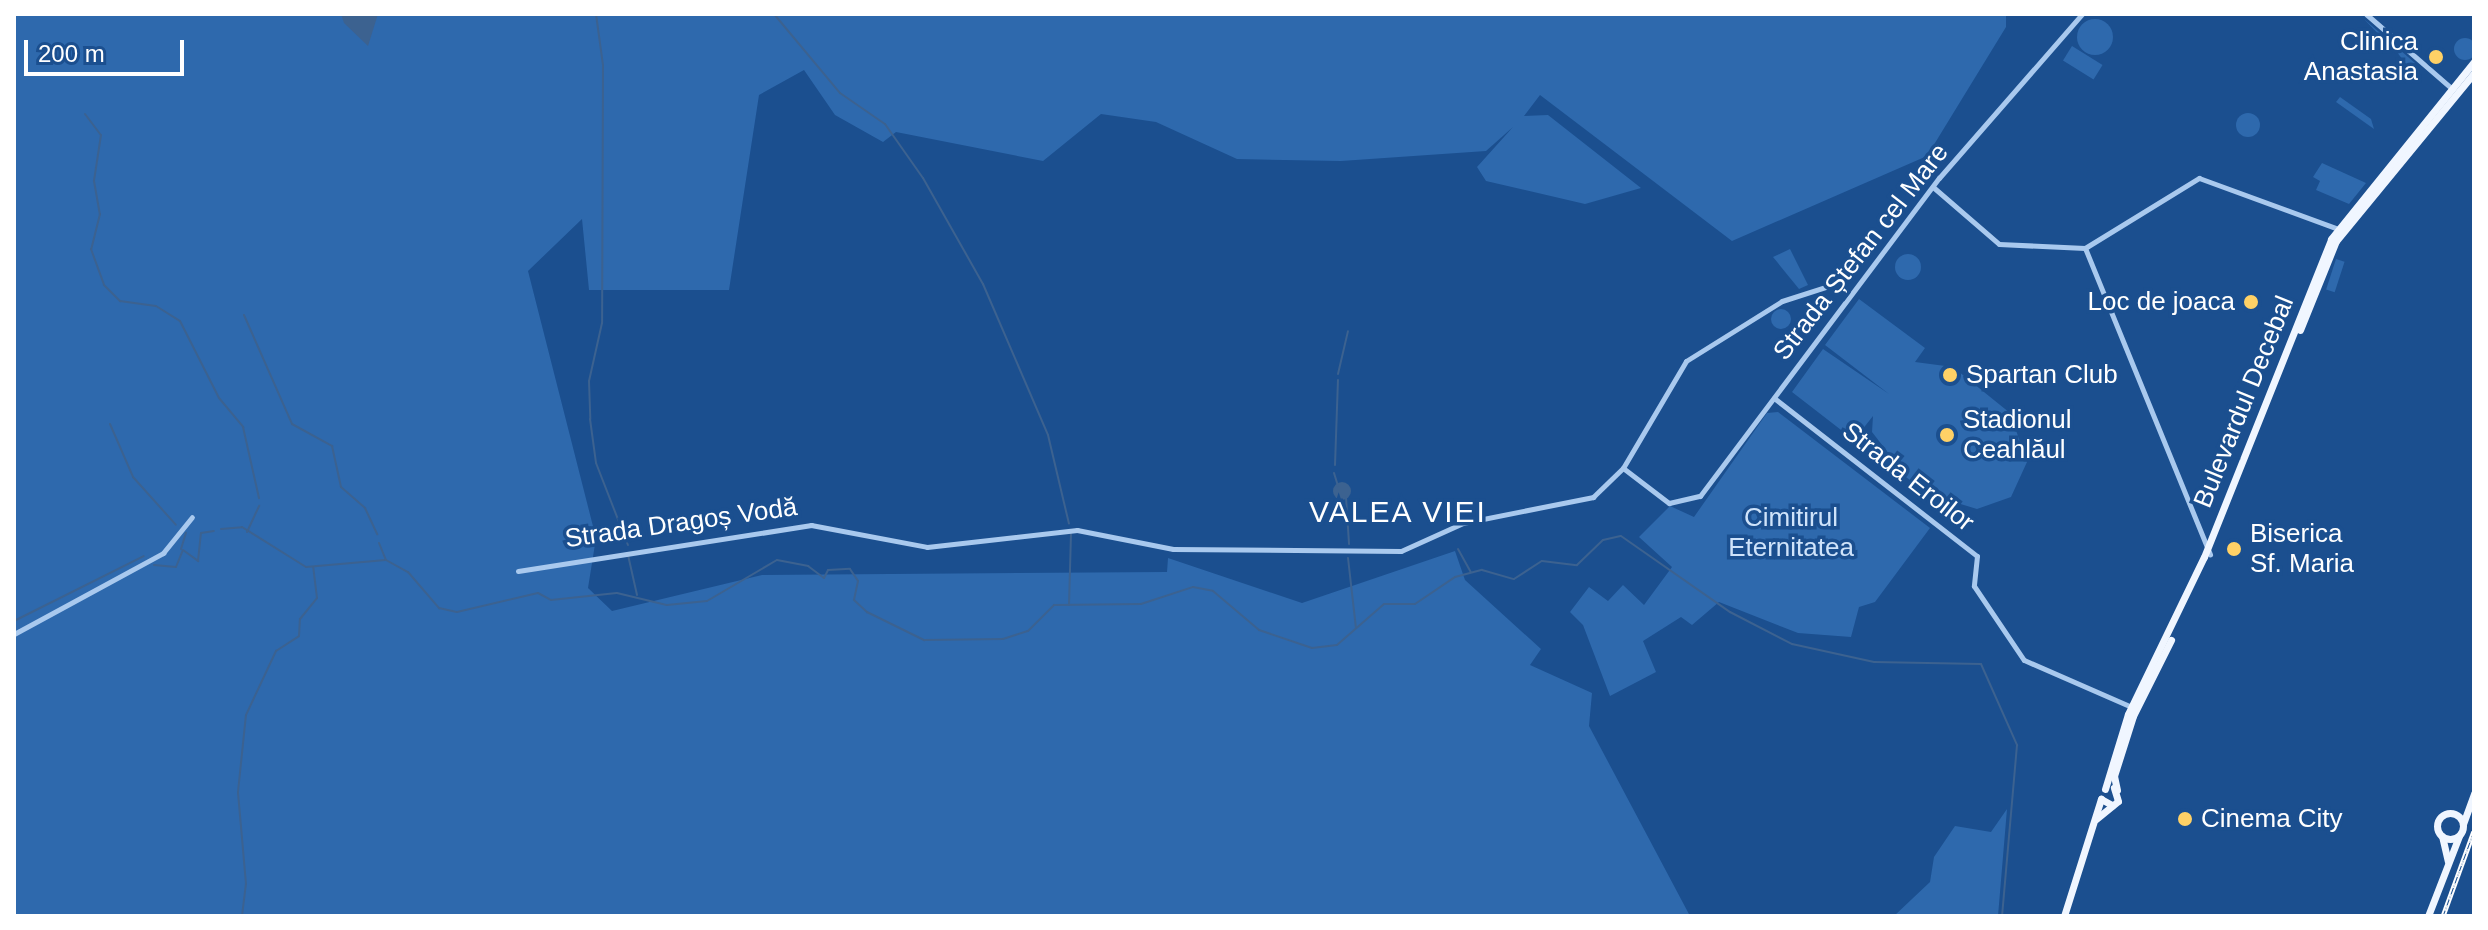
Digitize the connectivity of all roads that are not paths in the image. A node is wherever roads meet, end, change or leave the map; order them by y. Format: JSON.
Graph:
{"nodes":[{"id":1,"x":2082,"y":14,"type":"edge"},
{"id":2,"x":2366,"y":14,"type":"edge"},
{"id":3,"x":2474,"y":62,"type":"edge"},
{"id":4,"x":2474,"y":73,"type":"edge"},
{"id":5,"x":2451,"y":88,"type":"junction"},
{"id":6,"x":1933,"y":187,"type":"junction"},
{"id":7,"x":2338,"y":229,"type":"junction"},
{"id":8,"x":2085,"y":248,"type":"junction"},
{"id":9,"x":1844,"y":281,"type":"dead end"},
{"id":10,"x":1774,"y":398,"type":"junction"},
{"id":11,"x":1623,"y":468,"type":"junction"},
{"id":12,"x":192,"y":517,"type":"dead end"},
{"id":13,"x":2208,"y":552,"type":"junction"},
{"id":14,"x":518,"y":571,"type":"dead end"},
{"id":15,"x":14,"y":634,"type":"edge"},
{"id":16,"x":2133,"y":708,"type":"junction"},
{"id":17,"x":2105,"y":789,"type":"junction"},
{"id":18,"x":2117,"y":790,"type":"junction"},
{"id":19,"x":2473,"y":795,"type":"edge"},
{"id":20,"x":2101,"y":799,"type":"junction"},
{"id":21,"x":2112,"y":805,"type":"junction"},
{"id":22,"x":2449,"y":814,"type":"junction"},
{"id":23,"x":2095,"y":821,"type":"junction"},
{"id":24,"x":2463,"y":824,"type":"junction"},
{"id":25,"x":2442,"y":836,"type":"junction"},
{"id":26,"x":2459,"y":836,"type":"junction"},
{"id":27,"x":2448,"y":861,"type":"junction"},
{"id":28,"x":2064,"y":916,"type":"edge"},
{"id":29,"x":2428,"y":916,"type":"edge"}],
"edges":[{"from":1,"to":6,"type":"street","name":"Strada Ștefan cel Mare"},
{"from":2,"to":5,"type":"street"},
{"from":3,"to":5,"type":"main road","name":"Bulevardul Decebal"},
{"from":4,"to":13,"type":"main road","name":"Bulevardul Decebal"},
{"from":5,"to":7,"type":"main road","name":"Bulevardul Decebal"},
{"from":6,"to":8,"type":"street"},
{"from":6,"to":10,"type":"street","name":"Strada Ștefan cel Mare"},
{"from":7,"to":8,"type":"street"},
{"from":7,"to":13,"type":"main road","name":"Bulevardul Decebal"},
{"from":8,"to":13,"type":"street"},
{"from":9,"to":11,"type":"street","name":"Strada Dragoș Vodă"},
{"from":10,"to":11,"type":"street","name":"Strada Ștefan cel Mare"},
{"from":10,"to":16,"type":"street","name":"Strada Eroilor"},
{"from":11,"to":14,"type":"street","name":"Strada Dragoș Vodă"},
{"from":12,"to":15,"type":"street"},
{"from":13,"to":16,"type":"main road","name":"Bulevardul Decebal"},
{"from":16,"to":17,"type":"main road","name":"Bulevardul Decebal"},
{"from":16,"to":18,"type":"main road","name":"Bulevardul Decebal"},
{"from":17,"to":18,"type":"main road"},
{"from":17,"to":20,"type":"main road","name":"Bulevardul Decebal"},
{"from":18,"to":21,"type":"main road","name":"Bulevardul Decebal"},
{"from":19,"to":22,"type":"main road"},
{"from":19,"to":24,"type":"main road"},
{"from":20,"to":21,"type":"main road"},
{"from":20,"to":23,"type":"main road"},
{"from":21,"to":23,"type":"main road"},
{"from":22,"to":24,"type":"main road"},
{"from":22,"to":25,"type":"main road"},
{"from":23,"to":28,"type":"main road"},
{"from":24,"to":26,"type":"main road"},
{"from":25,"to":26,"type":"main road"},
{"from":25,"to":27,"type":"main road"},
{"from":26,"to":27,"type":"main road"},
{"from":27,"to":29,"type":"main road"}]}
